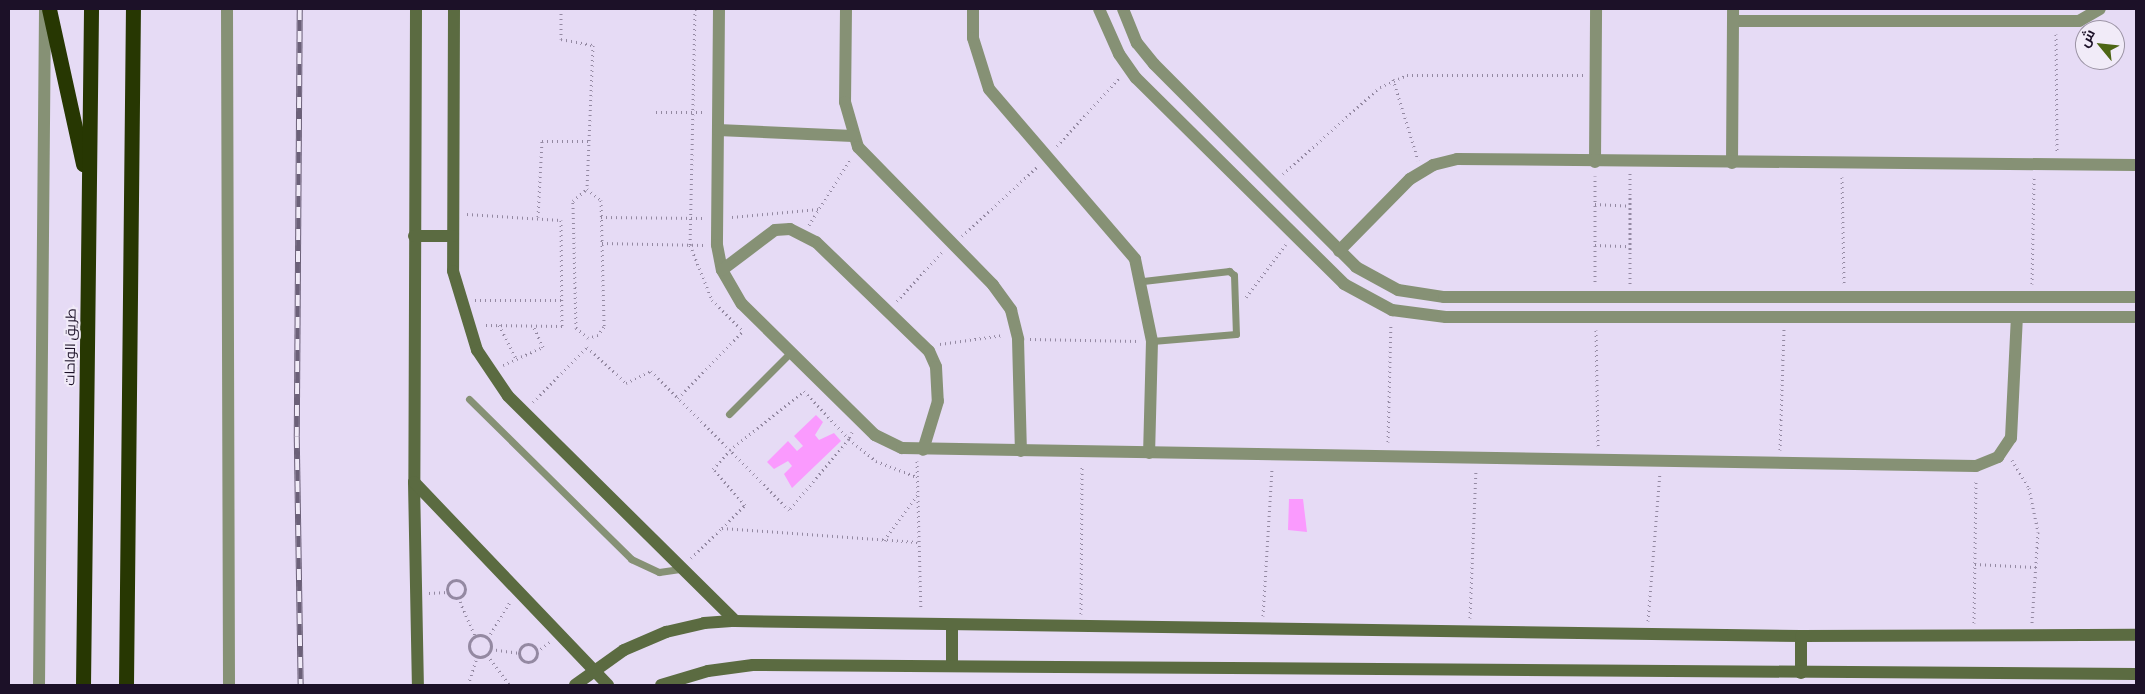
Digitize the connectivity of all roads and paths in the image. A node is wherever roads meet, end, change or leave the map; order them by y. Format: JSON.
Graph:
{"nodes":[{"id":1,"x":45,"y":9,"type":"edge"},
{"id":2,"x":49,"y":9,"type":"edge"},
{"id":3,"x":91,"y":9,"type":"edge"},
{"id":4,"x":133,"y":9,"type":"edge"},
{"id":5,"x":227,"y":9,"type":"edge"},
{"id":6,"x":416,"y":9,"type":"edge"},
{"id":7,"x":454,"y":9,"type":"edge"},
{"id":8,"x":561,"y":9,"type":"edge"},
{"id":9,"x":695,"y":9,"type":"edge"},
{"id":10,"x":719,"y":9,"type":"edge"},
{"id":11,"x":846,"y":9,"type":"edge"},
{"id":12,"x":973,"y":9,"type":"edge"},
{"id":13,"x":1099,"y":9,"type":"edge"},
{"id":14,"x":1123,"y":9,"type":"edge"},
{"id":15,"x":1596,"y":9,"type":"edge"},
{"id":16,"x":2100,"y":9,"type":"edge"},
{"id":17,"x":1733,"y":15,"type":"edge"},
{"id":18,"x":1857,"y":15,"type":"edge"},
{"id":19,"x":1981,"y":15,"type":"edge"},
{"id":20,"x":2056,"y":21,"type":"junction"},
{"id":21,"x":1128,"y":68,"type":"junction"},
{"id":22,"x":1595,"y":75,"type":"junction"},
{"id":23,"x":1393,"y":79,"type":"junction"},
{"id":24,"x":656,"y":112,"type":"dead end"},
{"id":25,"x":693,"y":112,"type":"junction"},
{"id":26,"x":718,"y":112,"type":"junction"},
{"id":27,"x":1216,"y":126,"type":"junction"},
{"id":28,"x":718,"y":130,"type":"junction"},
{"id":29,"x":1200,"y":140,"type":"junction"},
{"id":30,"x":855,"y":141,"type":"junction"},
{"id":31,"x":588,"y":142,"type":"junction"},
{"id":32,"x":1047,"y":157,"type":"junction"},
{"id":33,"x":1595,"y":162,"type":"junction"},
{"id":34,"x":1630,"y":162,"type":"junction"},
{"id":35,"x":1732,"y":163,"type":"junction"},
{"id":36,"x":1842,"y":164,"type":"junction"},
{"id":37,"x":2034,"y":165,"type":"junction"},
{"id":38,"x":2057,"y":165,"type":"junction"},
{"id":39,"x":2136,"y":165,"type":"edge"},
{"id":40,"x":1421,"y":170,"type":"junction"},
{"id":41,"x":1273,"y":183,"type":"junction"},
{"id":42,"x":587,"y":189,"type":"junction"},
{"id":43,"x":89,"y":190,"type":"junction"},
{"id":44,"x":1595,"y":204,"type":"junction"},
{"id":45,"x":1630,"y":206,"type":"junction"},
{"id":46,"x":819,"y":209,"type":"junction"},
{"id":47,"x":452,"y":214,"type":"junction"},
{"id":48,"x":538,"y":217,"type":"junction"},
{"id":49,"x":601,"y":217,"type":"junction"},
{"id":50,"x":691,"y":218,"type":"junction"},
{"id":51,"x":717,"y":218,"type":"junction"},
{"id":52,"x":1292,"y":232,"type":"junction"},
{"id":53,"x":804,"y":234,"type":"junction"},
{"id":54,"x":414,"y":236,"type":"junction"},
{"id":55,"x":452,"y":236,"type":"junction"},
{"id":56,"x":602,"y":243,"type":"junction"},
{"id":57,"x":690,"y":245,"type":"junction"},
{"id":58,"x":717,"y":245,"type":"junction"},
{"id":59,"x":950,"y":245,"type":"junction"},
{"id":60,"x":1595,"y":245,"type":"junction"},
{"id":61,"x":1630,"y":246,"type":"junction"},
{"id":62,"x":1339,"y":251,"type":"junction"},
{"id":63,"x":722,"y":270,"type":"junction"},
{"id":64,"x":1143,"y":280,"type":"junction"},
{"id":65,"x":2136,"y":296,"type":"edge"},
{"id":66,"x":1493,"y":297,"type":"junction"},
{"id":67,"x":1596,"y":297,"type":"junction"},
{"id":68,"x":1630,"y":297,"type":"junction"},
{"id":69,"x":1841,"y":297,"type":"junction"},
{"id":70,"x":2032,"y":297,"type":"junction"},
{"id":71,"x":459,"y":300,"type":"junction"},
{"id":72,"x":562,"y":300,"type":"junction"},
{"id":73,"x":1236,"y":306,"type":"junction"},
{"id":74,"x":1392,"y":310,"type":"junction"},
{"id":75,"x":888,"y":311,"type":"junction"},
{"id":76,"x":756,"y":317,"type":"junction"},
{"id":77,"x":1493,"y":317,"type":"junction"},
{"id":78,"x":1596,"y":317,"type":"junction"},
{"id":79,"x":1785,"y":317,"type":"junction"},
{"id":80,"x":1839,"y":317,"type":"junction"},
{"id":81,"x":2017,"y":317,"type":"junction"},
{"id":82,"x":2136,"y":317,"type":"edge"},
{"id":83,"x":466,"y":325,"type":"junction"},
{"id":84,"x":499,"y":325,"type":"junction"},
{"id":85,"x":533,"y":326,"type":"junction"},
{"id":86,"x":743,"y":331,"type":"junction"},
{"id":87,"x":1017,"y":336,"type":"junction"},
{"id":88,"x":588,"y":338,"type":"junction"},
{"id":89,"x":1152,"y":341,"type":"junction"},
{"id":90,"x":588,"y":347,"type":"junction"},
{"id":91,"x":925,"y":347,"type":"junction"},
{"id":92,"x":792,"y":352,"type":"junction"},
{"id":93,"x":516,"y":360,"type":"junction"},
{"id":94,"x":489,"y":371,"type":"junction"},
{"id":95,"x":678,"y":398,"type":"junction"},
{"id":96,"x":469,"y":399,"type":"dead end"},
{"id":97,"x":523,"y":412,"type":"junction"},
{"id":98,"x":729,"y":414,"type":"dead end"},
{"id":99,"x":858,"y":418,"type":"junction"},
{"id":100,"x":850,"y":439,"type":"junction"},
{"id":101,"x":2006,"y":449,"type":"junction"},
{"id":102,"x":730,"y":450,"type":"junction"},
{"id":103,"x":920,"y":450,"type":"junction"},
{"id":104,"x":1021,"y":451,"type":"junction"},
{"id":105,"x":1082,"y":452,"type":"junction"},
{"id":106,"x":1150,"y":453,"type":"junction"},
{"id":107,"x":1273,"y":454,"type":"junction"},
{"id":108,"x":1387,"y":456,"type":"junction"},
{"id":109,"x":1476,"y":457,"type":"junction"},
{"id":110,"x":1598,"y":458,"type":"junction"},
{"id":111,"x":1661,"y":460,"type":"junction"},
{"id":112,"x":1780,"y":461,"type":"junction"},
{"id":113,"x":1976,"y":466,"type":"junction"},
{"id":114,"x":917,"y":477,"type":"junction"},
{"id":115,"x":414,"y":482,"type":"junction"},
{"id":116,"x":918,"y":495,"type":"junction"},
{"id":117,"x":722,"y":528,"type":"junction"},
{"id":118,"x":884,"y":540,"type":"junction"},
{"id":119,"x":918,"y":542,"type":"junction"},
{"id":120,"x":1974,"y":564,"type":"junction"},
{"id":121,"x":2036,"y":567,"type":"junction"},
{"id":122,"x":680,"y":569,"type":"junction"},
{"id":123,"x":518,"y":591,"type":"junction"},
{"id":124,"x":458,"y":597,"type":"junction"},
{"id":125,"x":735,"y":621,"type":"junction"},
{"id":126,"x":922,"y":625,"type":"junction"},
{"id":127,"x":952,"y":627,"type":"junction"},
{"id":128,"x":1081,"y":628,"type":"junction"},
{"id":129,"x":1262,"y":629,"type":"junction"},
{"id":130,"x":1469,"y":631,"type":"junction"},
{"id":131,"x":1647,"y":632,"type":"junction"},
{"id":132,"x":1974,"y":634,"type":"junction"},
{"id":133,"x":2032,"y":634,"type":"junction"},
{"id":134,"x":2136,"y":635,"type":"edge"},
{"id":135,"x":475,"y":636,"type":"junction"},
{"id":136,"x":1801,"y":636,"type":"junction"},
{"id":137,"x":488,"y":638,"type":"junction"},
{"id":138,"x":491,"y":649,"type":"junction"},
{"id":139,"x":520,"y":652,"type":"junction"},
{"id":140,"x":487,"y":655,"type":"junction"},
{"id":141,"x":477,"y":657,"type":"junction"},
{"id":142,"x":952,"y":665,"type":"junction"},
{"id":143,"x":594,"y":670,"type":"junction"},
{"id":144,"x":1801,"y":673,"type":"junction"},
{"id":145,"x":2136,"y":674,"type":"edge"},
{"id":146,"x":39,"y":685,"type":"edge"},
{"id":147,"x":84,"y":685,"type":"edge"},
{"id":148,"x":126,"y":685,"type":"edge"},
{"id":149,"x":229,"y":685,"type":"edge"},
{"id":150,"x":418,"y":685,"type":"edge"},
{"id":151,"x":468,"y":685,"type":"edge"},
{"id":152,"x":510,"y":685,"type":"edge"},
{"id":153,"x":575,"y":685,"type":"edge"},
{"id":154,"x":608,"y":685,"type":"edge"},
{"id":155,"x":661,"y":685,"type":"edge"}],
"edges":[{"from":1,"to":146,"type":"street","name":"طريق الواحات"},
{"from":2,"to":43,"type":"highway"},
{"from":3,"to":43,"type":"highway","name":"طريق الواحات"},
{"from":4,"to":148,"type":"highway"},
{"from":5,"to":149,"type":"street"},
{"from":6,"to":54,"type":"street"},
{"from":7,"to":47,"type":"street"},
{"from":8,"to":31,"type":"path"},
{"from":9,"to":25,"type":"path"},
{"from":10,"to":26,"type":"street"},
{"from":11,"to":30,"type":"street"},
{"from":12,"to":32,"type":"street"},
{"from":13,"to":21,"type":"street"},
{"from":14,"to":27,"type":"street"},
{"from":15,"to":22,"type":"street"},
{"from":16,"to":20,"type":"street"},
{"from":17,"to":18,"type":"street"},
{"from":17,"to":35,"type":"street"},
{"from":18,"to":19,"type":"street"},
{"from":19,"to":20,"type":"street"},
{"from":20,"to":38,"type":"path"},
{"from":21,"to":29,"type":"street"},
{"from":21,"to":32,"type":"path"},
{"from":22,"to":23,"type":"path"},
{"from":22,"to":33,"type":"street"},
{"from":23,"to":40,"type":"path"},
{"from":23,"to":41,"type":"path"},
{"from":24,"to":25,"type":"path"},
{"from":25,"to":26,"type":"path"},
{"from":25,"to":50,"type":"path"},
{"from":26,"to":28,"type":"street"},
{"from":27,"to":29,"type":"street"},
{"from":27,"to":41,"type":"street"},
{"from":28,"to":30,"type":"street"},
{"from":28,"to":51,"type":"street"},
{"from":29,"to":52,"type":"street"},
{"from":30,"to":46,"type":"path"},
{"from":30,"to":59,"type":"street"},
{"from":31,"to":42,"type":"path"},
{"from":31,"to":48,"type":"path"},
{"from":32,"to":59,"type":"path"},
{"from":32,"to":64,"type":"street"},
{"from":33,"to":34,"type":"street"},
{"from":33,"to":40,"type":"street"},
{"from":33,"to":44,"type":"path"},
{"from":34,"to":35,"type":"street"},
{"from":34,"to":45,"type":"path"},
{"from":35,"to":36,"type":"street"},
{"from":36,"to":37,"type":"street"},
{"from":36,"to":69,"type":"path"},
{"from":37,"to":38,"type":"street"},
{"from":37,"to":70,"type":"path"},
{"from":38,"to":39,"type":"street"},
{"from":40,"to":62,"type":"street"},
{"from":41,"to":62,"type":"street"},
{"from":42,"to":49,"type":"path"},
{"from":42,"to":88,"type":"path"},
{"from":43,"to":147,"type":"highway","name":"طريق الواحات"},
{"from":44,"to":45,"type":"path"},
{"from":44,"to":60,"type":"path"},
{"from":45,"to":61,"type":"path"},
{"from":46,"to":51,"type":"path"},
{"from":46,"to":53,"type":"path"},
{"from":47,"to":48,"type":"path"},
{"from":47,"to":55,"type":"street"},
{"from":48,"to":72,"type":"path"},
{"from":49,"to":50,"type":"path"},
{"from":49,"to":56,"type":"path"},
{"from":50,"to":51,"type":"path"},
{"from":50,"to":57,"type":"path"},
{"from":51,"to":58,"type":"street"},
{"from":52,"to":73,"type":"path"},
{"from":52,"to":74,"type":"street"},
{"from":53,"to":63,"type":"street"},
{"from":53,"to":75,"type":"street"},
{"from":54,"to":55,"type":"street"},
{"from":54,"to":115,"type":"street"},
{"from":55,"to":71,"type":"street"},
{"from":56,"to":57,"type":"path"},
{"from":56,"to":88,"type":"path"},
{"from":57,"to":58,"type":"path"},
{"from":57,"to":86,"type":"path"},
{"from":58,"to":63,"type":"street"},
{"from":59,"to":75,"type":"path"},
{"from":59,"to":87,"type":"street"},
{"from":60,"to":61,"type":"path"},
{"from":60,"to":67,"type":"path"},
{"from":61,"to":68,"type":"path"},
{"from":62,"to":66,"type":"street"},
{"from":63,"to":76,"type":"street"},
{"from":64,"to":73,"type":"lane"},
{"from":64,"to":89,"type":"street"},
{"from":65,"to":70,"type":"street"},
{"from":66,"to":67,"type":"street"},
{"from":66,"to":77,"type":"street"},
{"from":67,"to":68,"type":"street"},
{"from":68,"to":69,"type":"street"},
{"from":69,"to":70,"type":"street"},
{"from":69,"to":80,"type":"street"},
{"from":71,"to":72,"type":"path"},
{"from":71,"to":83,"type":"street"},
{"from":72,"to":85,"type":"path"},
{"from":73,"to":89,"type":"lane"},
{"from":74,"to":77,"type":"street"},
{"from":74,"to":108,"type":"path"},
{"from":75,"to":91,"type":"street"},
{"from":76,"to":86,"type":"path"},
{"from":76,"to":92,"type":"street"},
{"from":77,"to":78,"type":"street"},
{"from":78,"to":79,"type":"street"},
{"from":78,"to":110,"type":"path"},
{"from":79,"to":80,"type":"street"},
{"from":79,"to":112,"type":"path"},
{"from":80,"to":81,"type":"street"},
{"from":81,"to":82,"type":"street"},
{"from":81,"to":101,"type":"street"},
{"from":83,"to":84,"type":"path"},
{"from":83,"to":94,"type":"street"},
{"from":84,"to":85,"type":"path"},
{"from":84,"to":93,"type":"path"},
{"from":85,"to":93,"type":"path"},
{"from":86,"to":95,"type":"path"},
{"from":87,"to":89,"type":"path"},
{"from":87,"to":91,"type":"path"},
{"from":87,"to":104,"type":"street"},
{"from":88,"to":90,"type":"path"},
{"from":89,"to":106,"type":"street"},
{"from":90,"to":95,"type":"path"},
{"from":90,"to":97,"type":"path"},
{"from":91,"to":103,"type":"street"},
{"from":92,"to":98,"type":"lane"},
{"from":92,"to":99,"type":"street"},
{"from":93,"to":94,"type":"path"},
{"from":94,"to":97,"type":"street"},
{"from":95,"to":102,"type":"path"},
{"from":96,"to":122,"type":"lane"},
{"from":97,"to":122,"type":"street"},
{"from":99,"to":100,"type":"path"},
{"from":99,"to":103,"type":"street"},
{"from":100,"to":102,"type":"path"},
{"from":100,"to":102,"type":"path"},
{"from":100,"to":114,"type":"path"},
{"from":101,"to":113,"type":"street"},
{"from":101,"to":121,"type":"path"},
{"from":102,"to":117,"type":"path"},
{"from":103,"to":104,"type":"street"},
{"from":103,"to":114,"type":"path"},
{"from":104,"to":105,"type":"street"},
{"from":105,"to":106,"type":"street"},
{"from":105,"to":128,"type":"path"},
{"from":106,"to":107,"type":"street"},
{"from":107,"to":108,"type":"street"},
{"from":107,"to":129,"type":"path"},
{"from":108,"to":109,"type":"street"},
{"from":109,"to":110,"type":"street"},
{"from":109,"to":130,"type":"path"},
{"from":110,"to":111,"type":"street"},
{"from":111,"to":112,"type":"street"},
{"from":111,"to":131,"type":"path"},
{"from":112,"to":113,"type":"street"},
{"from":113,"to":120,"type":"path"},
{"from":114,"to":116,"type":"path"},
{"from":115,"to":123,"type":"street"},
{"from":115,"to":150,"type":"street"},
{"from":116,"to":118,"type":"path"},
{"from":116,"to":119,"type":"path"},
{"from":117,"to":118,"type":"path"},
{"from":117,"to":122,"type":"path"},
{"from":118,"to":119,"type":"path"},
{"from":119,"to":126,"type":"path"},
{"from":120,"to":121,"type":"path"},
{"from":120,"to":132,"type":"path"},
{"from":121,"to":133,"type":"path"},
{"from":122,"to":125,"type":"street"},
{"from":123,"to":137,"type":"path"},
{"from":123,"to":143,"type":"street"},
{"from":124,"to":124,"type":"path"},
{"from":124,"to":135,"type":"path"},
{"from":125,"to":126,"type":"street"},
{"from":125,"to":143,"type":"street"},
{"from":126,"to":127,"type":"street"},
{"from":127,"to":128,"type":"street"},
{"from":127,"to":142,"type":"street"},
{"from":128,"to":129,"type":"street"},
{"from":129,"to":130,"type":"street"},
{"from":130,"to":131,"type":"street"},
{"from":131,"to":136,"type":"street"},
{"from":132,"to":133,"type":"street"},
{"from":132,"to":136,"type":"street"},
{"from":133,"to":134,"type":"street"},
{"from":135,"to":137,"type":"path"},
{"from":135,"to":141,"type":"path"},
{"from":136,"to":144,"type":"street"},
{"from":137,"to":138,"type":"path"},
{"from":138,"to":139,"type":"path"},
{"from":138,"to":140,"type":"path"},
{"from":139,"to":139,"type":"path"},
{"from":140,"to":141,"type":"path"},
{"from":140,"to":152,"type":"path"},
{"from":141,"to":151,"type":"path"},
{"from":142,"to":144,"type":"street"},
{"from":142,"to":155,"type":"street"},
{"from":143,"to":153,"type":"street"},
{"from":143,"to":154,"type":"street"},
{"from":144,"to":145,"type":"street"}]}
